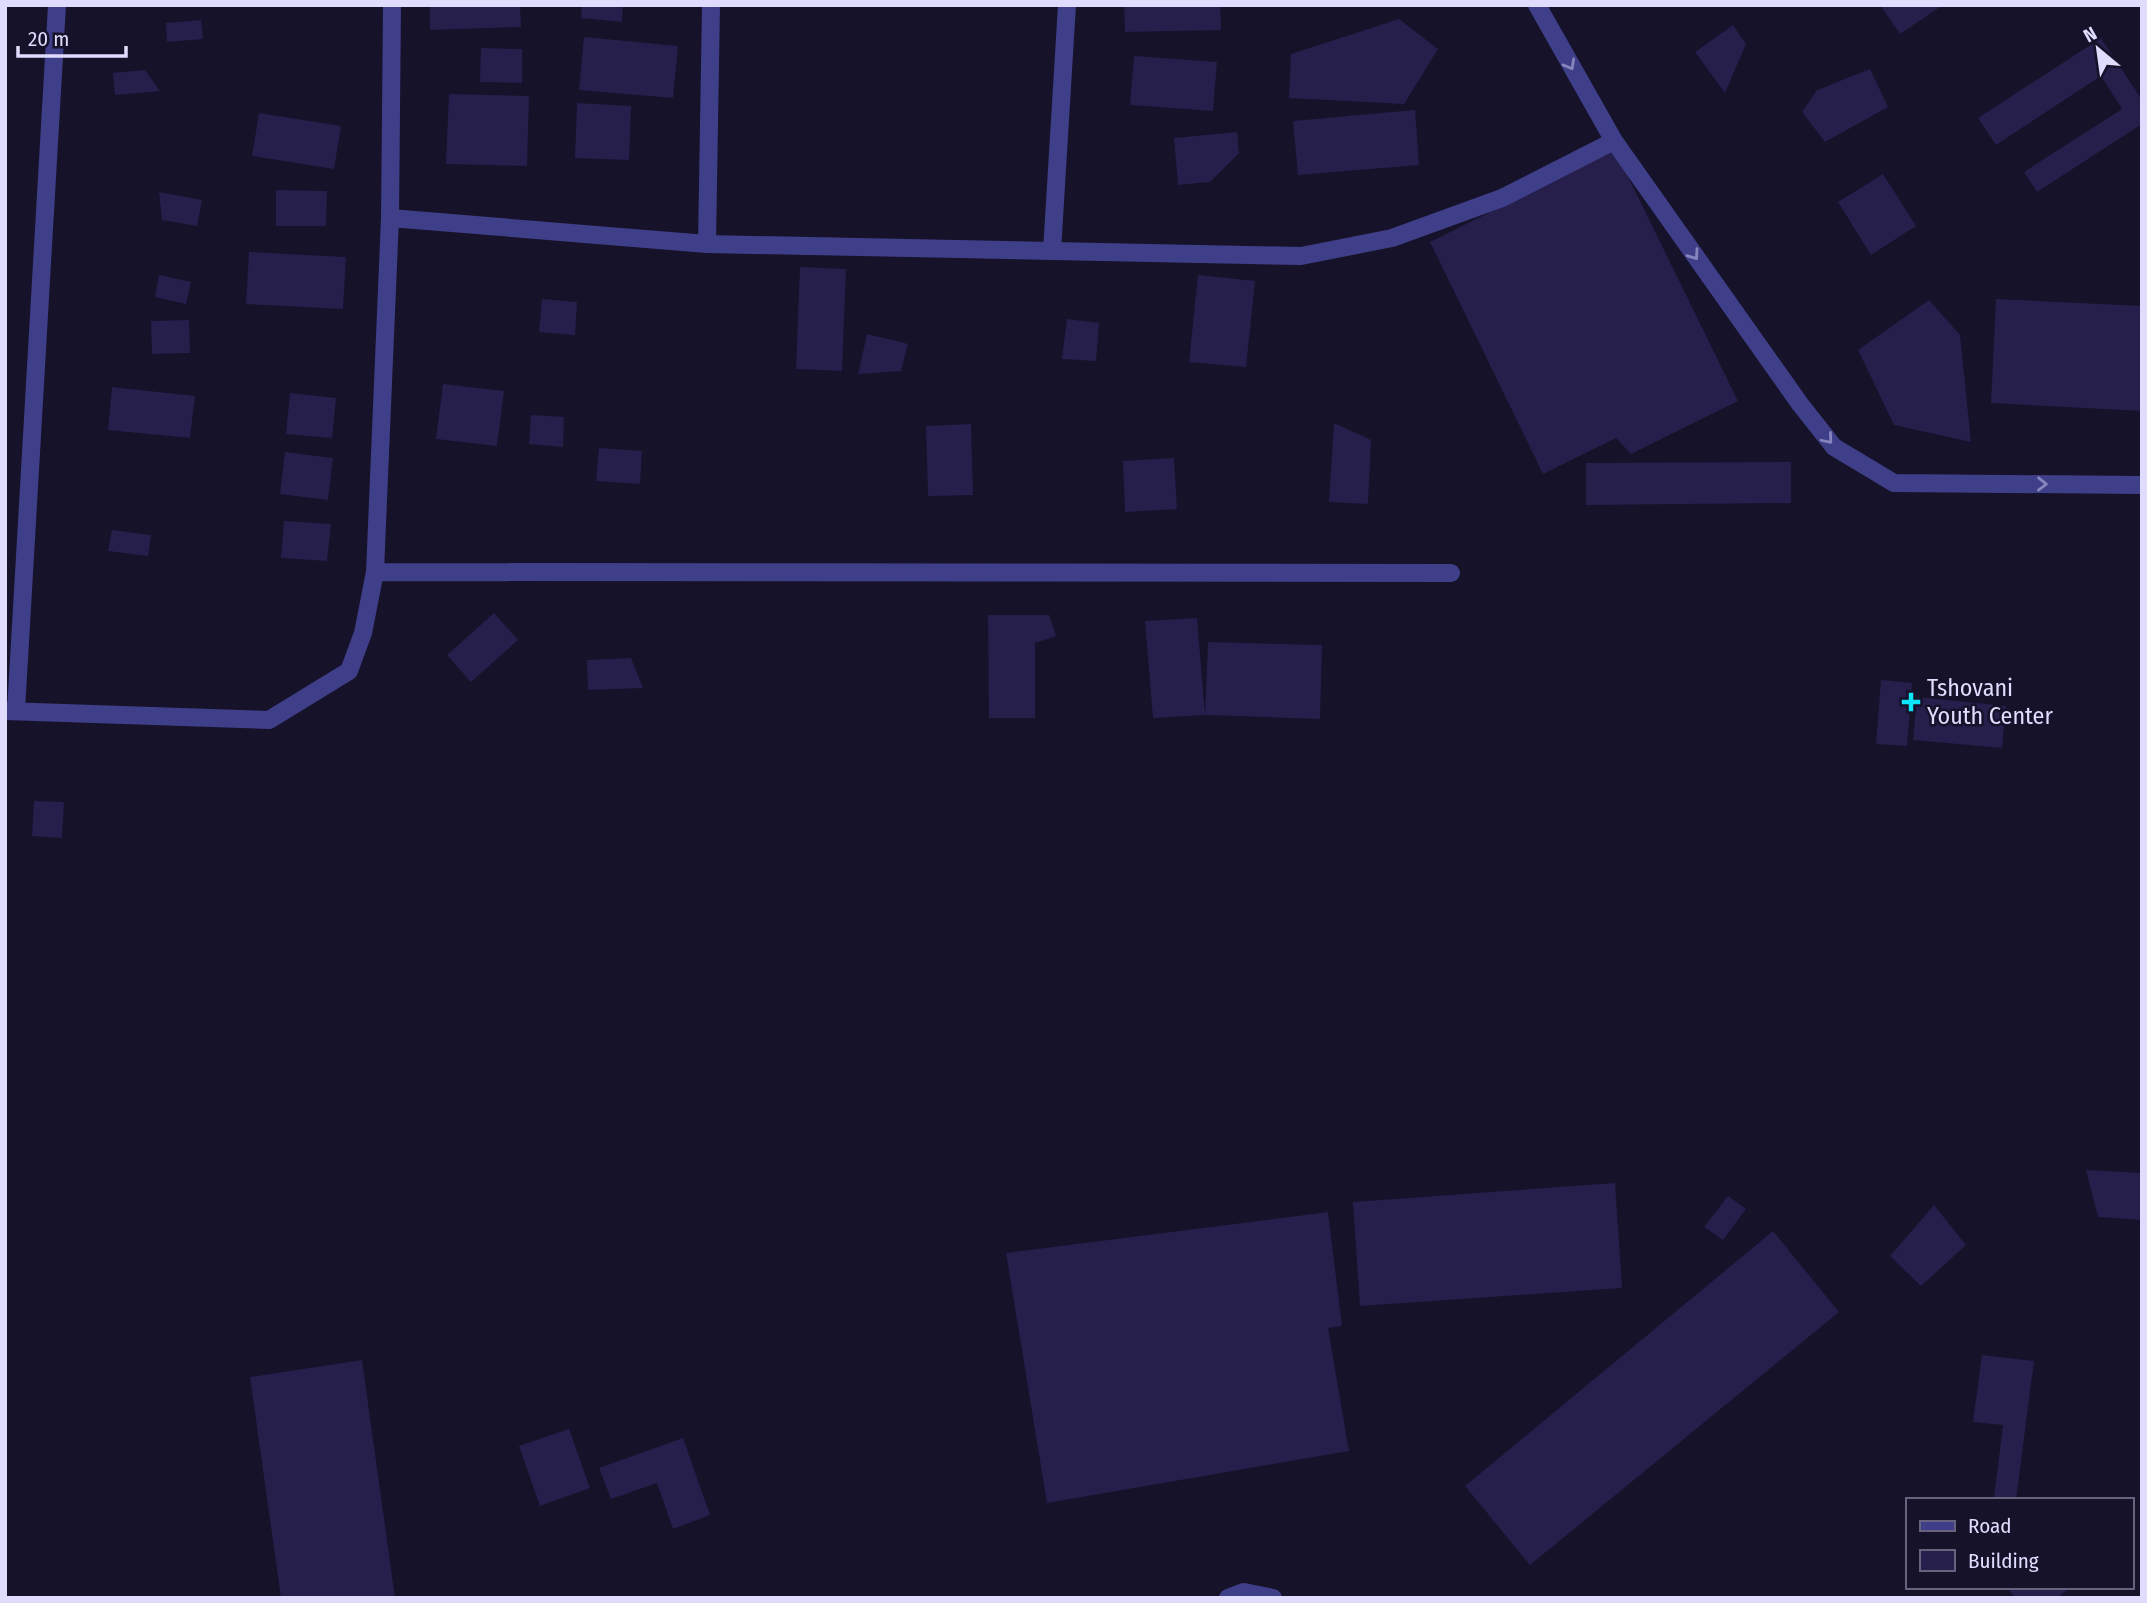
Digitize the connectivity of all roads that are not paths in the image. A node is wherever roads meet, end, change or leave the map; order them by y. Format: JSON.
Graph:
{"nodes":[{"id":1,"x":57,"y":5,"type":"edge"},
{"id":2,"x":393,"y":5,"type":"edge"},
{"id":3,"x":711,"y":5,"type":"edge"},
{"id":4,"x":1067,"y":5,"type":"edge"},
{"id":5,"x":1537,"y":5,"type":"edge"},
{"id":6,"x":1614,"y":141,"type":"junction"},
{"id":7,"x":390,"y":218,"type":"junction"},
{"id":8,"x":707,"y":244,"type":"junction"},
{"id":9,"x":1052,"y":251,"type":"junction"},
{"id":10,"x":2142,"y":485,"type":"edge"},
{"id":11,"x":375,"y":572,"type":"junction"},
{"id":12,"x":1451,"y":573,"type":"dead end"},
{"id":13,"x":10,"y":711,"type":"edge"},
{"id":14,"x":1228,"y":1598,"type":"edge"},
{"id":15,"x":1273,"y":1598,"type":"edge"}],
"edges":[{"from":1,"to":13,"type":"street"},
{"from":2,"to":7,"type":"street"},
{"from":3,"to":8,"type":"street"},
{"from":4,"to":9,"type":"street"},
{"from":5,"to":6,"type":"street","one_way":true},
{"from":6,"to":9,"type":"street"},
{"from":6,"to":10,"type":"street","one_way":true},
{"from":7,"to":8,"type":"street"},
{"from":7,"to":11,"type":"street"},
{"from":8,"to":9,"type":"street"},
{"from":11,"to":12,"type":"street"},
{"from":11,"to":13,"type":"street"},
{"from":14,"to":15,"type":"street"}]}
